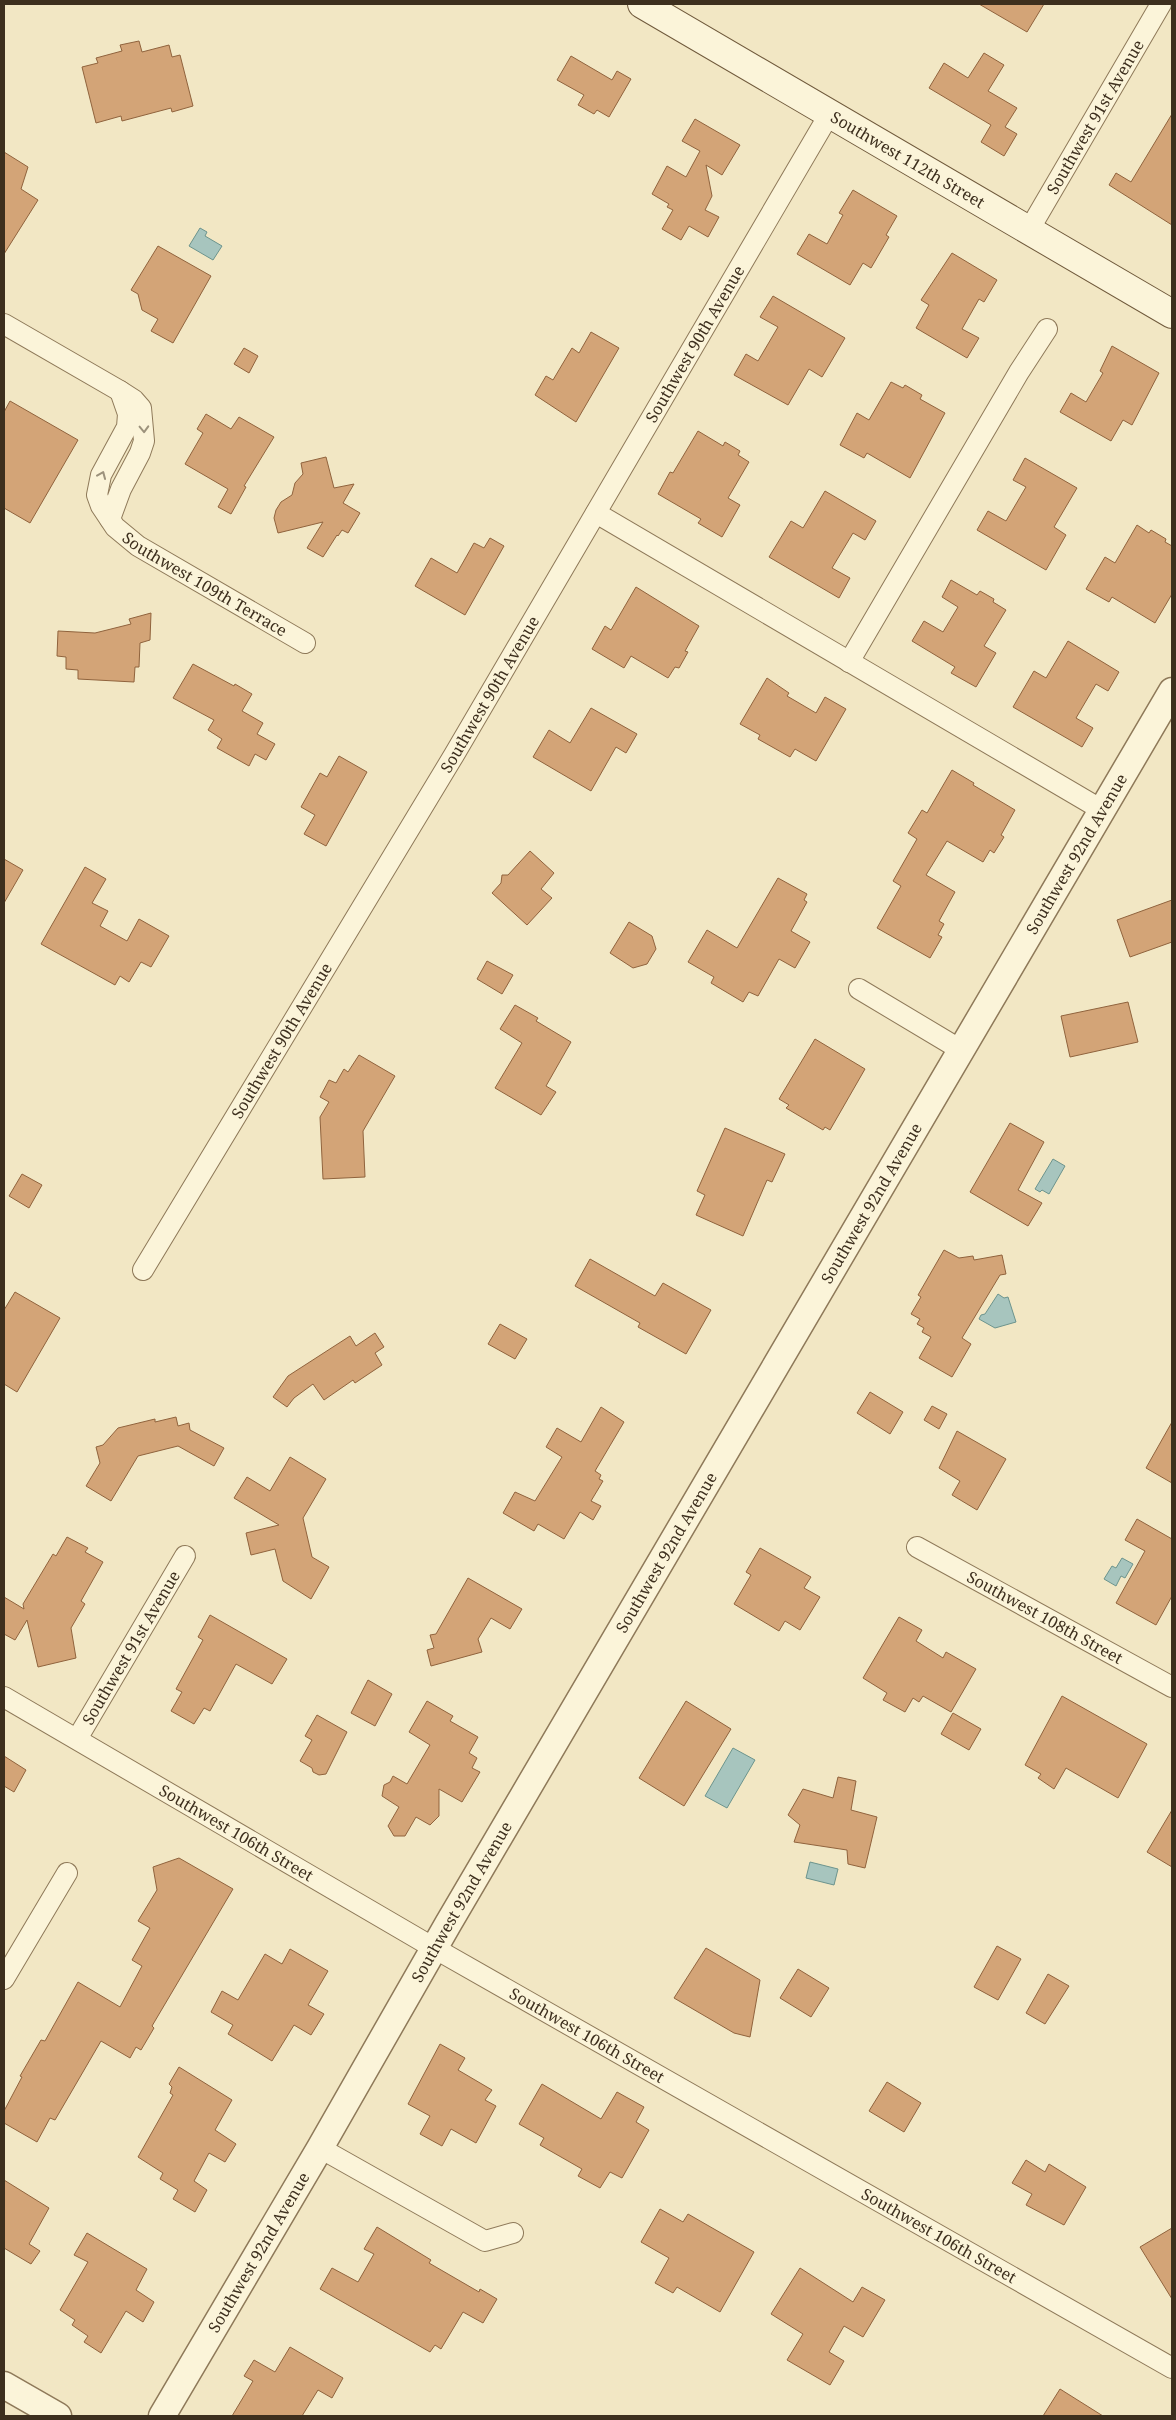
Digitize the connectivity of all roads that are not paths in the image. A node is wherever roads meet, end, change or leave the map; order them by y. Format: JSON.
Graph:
{"nodes":[{"id":1,"x":642,"y":4,"type":"edge"},
{"id":2,"x":1161,"y":4,"type":"edge"},
{"id":3,"x":830,"y":113,"type":"junction"},
{"id":4,"x":1029,"y":230,"type":"junction"},
{"id":5,"x":1172,"y":314,"type":"edge"},
{"id":6,"x":4,"y":324,"type":"edge"},
{"id":7,"x":1047,"y":329,"type":"dead end"},
{"id":8,"x":596,"y":513,"type":"junction"},
{"id":9,"x":305,"y":643,"type":"dead end"},
{"id":10,"x":849,"y":662,"type":"junction"},
{"id":11,"x":1172,"y":691,"type":"edge"},
{"id":12,"x":1102,"y":810,"type":"junction"},
{"id":13,"x":858,"y":989,"type":"dead end"},
{"id":14,"x":962,"y":1050,"type":"junction"},
{"id":15,"x":143,"y":1270,"type":"dead end"},
{"id":16,"x":917,"y":1547,"type":"dead end"},
{"id":17,"x":185,"y":1556,"type":"dead end"},
{"id":18,"x":1172,"y":1687,"type":"edge"},
{"id":19,"x":4,"y":1697,"type":"edge"},
{"id":20,"x":77,"y":1739,"type":"junction"},
{"id":21,"x":67,"y":1872,"type":"dead end"},
{"id":22,"x":434,"y":1948,"type":"junction"},
{"id":23,"x":4,"y":1978,"type":"edge"},
{"id":24,"x":320,"y":2148,"type":"junction"},
{"id":25,"x":513,"y":2233,"type":"dead end"},
{"id":26,"x":1172,"y":2368,"type":"edge"},
{"id":27,"x":4,"y":2384,"type":"edge"},
{"id":28,"x":58,"y":2416,"type":"edge"},
{"id":29,"x":162,"y":2416,"type":"edge"}],
"edges":[{"from":1,"to":3,"type":"main road","name":"Southwest 112th Street"},
{"from":2,"to":4,"type":"street","name":"Southwest 91st Avenue"},
{"from":3,"to":4,"type":"main road","name":"Southwest 112th Street"},
{"from":3,"to":8,"type":"street","name":"Southwest 90th Avenue"},
{"from":4,"to":5,"type":"main road","name":"Southwest 112th Street"},
{"from":6,"to":9,"type":"street","name":"Southwest 109th Terrace"},
{"from":7,"to":10,"type":"street"},
{"from":8,"to":10,"type":"street"},
{"from":8,"to":15,"type":"street","name":"Southwest 90th Avenue"},
{"from":10,"to":12,"type":"street"},
{"from":11,"to":12,"type":"street","name":"Southwest 92nd Avenue"},
{"from":12,"to":14,"type":"street","name":"Southwest 92nd Avenue"},
{"from":13,"to":14,"type":"street"},
{"from":14,"to":22,"type":"street","name":"Southwest 92nd Avenue"},
{"from":16,"to":18,"type":"street","name":"Southwest 108th Street"},
{"from":17,"to":20,"type":"street","name":"Southwest 91st Avenue"},
{"from":19,"to":20,"type":"street","name":"Southwest 106th Street"},
{"from":20,"to":22,"type":"street","name":"Southwest 106th Street"},
{"from":21,"to":23,"type":"street"},
{"from":22,"to":24,"type":"street","name":"Southwest 92nd Avenue"},
{"from":22,"to":26,"type":"street","name":"Southwest 106th Street"},
{"from":24,"to":25,"type":"street"},
{"from":24,"to":29,"type":"street","name":"Southwest 92nd Avenue"},
{"from":27,"to":28,"type":"street"}]}
